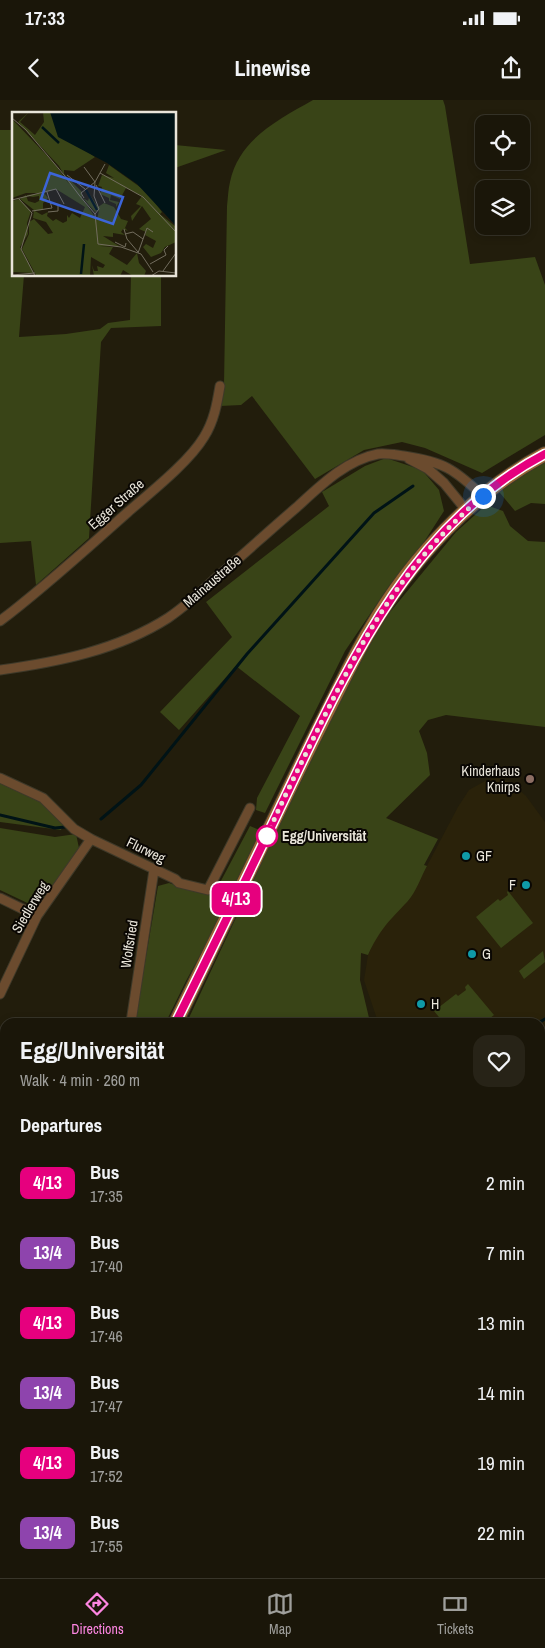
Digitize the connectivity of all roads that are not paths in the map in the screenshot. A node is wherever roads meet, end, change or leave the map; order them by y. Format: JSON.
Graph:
{"nodes":[{"id":1,"x":220,"y":386,"type":"dead end"},
{"id":2,"x":545,"y":454,"type":"edge"},
{"id":3,"x":402,"y":456,"type":"junction"},
{"id":4,"x":483,"y":496,"type":"junction"},
{"id":5,"x":466,"y":510,"type":"junction"},
{"id":6,"x":0,"y":621,"type":"edge"},
{"id":7,"x":0,"y":670,"type":"edge"},
{"id":8,"x":0,"y":778,"type":"edge"},
{"id":9,"x":250,"y":808,"type":"dead end"},
{"id":10,"x":91,"y":839,"type":"junction"},
{"id":11,"x":154,"y":870,"type":"junction"},
{"id":12,"x":0,"y":898,"type":"edge"},
{"id":13,"x":37,"y":916,"type":"junction"},
{"id":14,"x":0,"y":994,"type":"edge"},
{"id":15,"x":132,"y":1018,"type":"edge"},
{"id":16,"x":178,"y":1018,"type":"edge"}],
"edges":[{"from":1,"to":6,"type":"street","name":"Egger Straße"},
{"from":2,"to":4,"type":"main road"},
{"from":3,"to":4,"type":"street","name":"Mainaustraße"},
{"from":3,"to":5,"type":"street","name":"Mainaustraße"},
{"from":3,"to":7,"type":"street","name":"Mainaustraße"},
{"from":4,"to":5,"type":"main road"},
{"from":5,"to":16,"type":"main road"},
{"from":8,"to":10,"type":"street","name":"Flurweg"},
{"from":9,"to":11,"type":"street","name":"Flurweg"},
{"from":10,"to":11,"type":"street","name":"Flurweg"},
{"from":10,"to":13,"type":"street","name":"Siedlerweg"},
{"from":11,"to":15,"type":"street","name":"Wolfsried"},
{"from":12,"to":13,"type":"street"},
{"from":13,"to":14,"type":"street","name":"Siedlerweg"}]}
